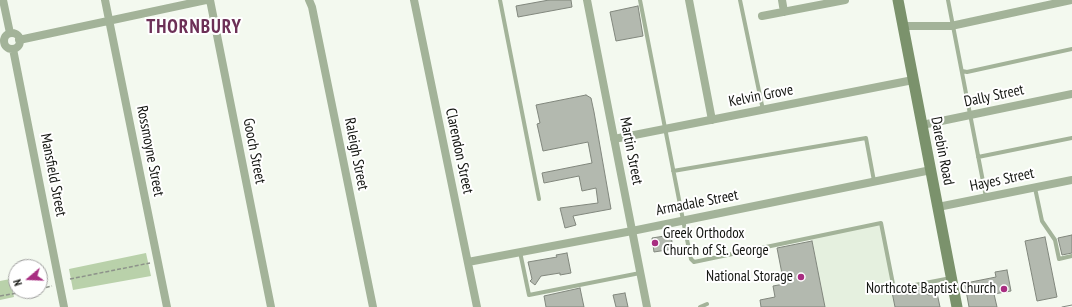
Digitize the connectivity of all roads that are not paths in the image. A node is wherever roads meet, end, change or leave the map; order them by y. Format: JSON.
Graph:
{"nodes":[{"id":1,"x":3,"y":0,"type":"edge"},
{"id":2,"x":106,"y":0,"type":"edge"},
{"id":3,"x":206,"y":0,"type":"edge"},
{"id":4,"x":210,"y":0,"type":"edge"},
{"id":5,"x":414,"y":0,"type":"edge"},
{"id":6,"x":500,"y":0,"type":"edge"},
{"id":7,"x":587,"y":0,"type":"edge"},
{"id":8,"x":640,"y":0,"type":"edge"},
{"id":9,"x":690,"y":0,"type":"edge"},
{"id":10,"x":740,"y":0,"type":"edge"},
{"id":11,"x":782,"y":0,"type":"edge"},
{"id":12,"x":845,"y":0,"type":"edge"},
{"id":13,"x":898,"y":0,"type":"edge"},
{"id":14,"x":948,"y":0,"type":"edge"},
{"id":15,"x":1071,"y":0,"type":"edge"},
{"id":16,"x":311,"y":2,"type":"edge"},
{"id":17,"x":784,"y":12,"type":"junction"},
{"id":18,"x":762,"y":16,"type":"dead end"},
{"id":19,"x":110,"y":21,"type":"junction"},
{"id":20,"x":903,"y":26,"type":"junction"},
{"id":21,"x":953,"y":26,"type":"junction"},
{"id":22,"x":10,"y":34,"type":"junction"},
{"id":23,"x":19,"y":40,"type":"junction"},
{"id":24,"x":2,"y":43,"type":"edge"},
{"id":25,"x":13,"y":49,"type":"junction"},
{"id":26,"x":1072,"y":49,"type":"edge"},
{"id":27,"x":962,"y":71,"type":"junction"},
{"id":28,"x":913,"y":80,"type":"junction"},
{"id":29,"x":1072,"y":94,"type":"edge"},
{"id":30,"x":763,"y":110,"type":"junction"},
{"id":31,"x":970,"y":115,"type":"junction"},
{"id":32,"x":712,"y":120,"type":"junction"},
{"id":33,"x":922,"y":125,"type":"junction"},
{"id":34,"x":665,"y":129,"type":"junction"},
{"id":35,"x":1072,"y":138,"type":"edge"},
{"id":36,"x":614,"y":139,"type":"junction"},
{"id":37,"x":978,"y":157,"type":"junction"},
{"id":38,"x":931,"y":170,"type":"junction"},
{"id":39,"x":673,"y":171,"type":"junction"},
{"id":40,"x":1072,"y":180,"type":"edge"},
{"id":41,"x":874,"y":182,"type":"junction"},
{"id":42,"x":1035,"y":187,"type":"junction"},
{"id":43,"x":986,"y":197,"type":"junction"},
{"id":44,"x":539,"y":199,"type":"dead end"},
{"id":45,"x":938,"y":207,"type":"junction"},
{"id":46,"x":683,"y":220,"type":"junction"},
{"id":47,"x":632,"y":231,"type":"junction"},
{"id":48,"x":520,"y":252,"type":"junction"},
{"id":49,"x":1072,"y":256,"type":"edge"},
{"id":50,"x":468,"y":262,"type":"junction"},
{"id":51,"x":640,"y":273,"type":"junction"},
{"id":52,"x":952,"y":277,"type":"junction"},
{"id":53,"x":707,"y":304,"type":"dead end"},
{"id":54,"x":64,"y":307,"type":"edge"},
{"id":55,"x":167,"y":307,"type":"edge"},
{"id":56,"x":272,"y":307,"type":"edge"},
{"id":57,"x":373,"y":307,"type":"edge"},
{"id":58,"x":477,"y":307,"type":"edge"},
{"id":59,"x":647,"y":307,"type":"edge"},
{"id":60,"x":700,"y":307,"type":"edge"},
{"id":61,"x":957,"y":307,"type":"edge"}],
"edges":[{"from":1,"to":22,"type":"street"},
{"from":2,"to":19,"type":"street","name":"Rossmoyne Street"},
{"from":3,"to":19,"type":"street"},
{"from":4,"to":56,"type":"street","name":"Gooch Street"},
{"from":5,"to":50,"type":"street","name":"Clarendon Street"},
{"from":6,"to":44,"type":"lane"},
{"from":7,"to":36,"type":"street","name":"Martin Street"},
{"from":8,"to":34,"type":"lane"},
{"from":9,"to":32,"type":"street"},
{"from":10,"to":30,"type":"lane"},
{"from":11,"to":17,"type":"street"},
{"from":12,"to":17,"type":"street"},
{"from":13,"to":20,"type":"main road","name":"Darebin Road"},
{"from":14,"to":21,"type":"lane"},
{"from":15,"to":21,"type":"street"},
{"from":16,"to":57,"type":"street","name":"Raleigh Street"},
{"from":17,"to":18,"type":"street"},
{"from":19,"to":23,"type":"street"},
{"from":19,"to":55,"type":"street","name":"Rossmoyne Street"},
{"from":20,"to":21,"type":"street"},
{"from":20,"to":28,"type":"main road","name":"Darebin Road"},
{"from":21,"to":27,"type":"lane"},
{"from":22,"to":23,"type":"street"},
{"from":22,"to":24,"type":"street"},
{"from":23,"to":25,"type":"street"},
{"from":24,"to":25,"type":"street"},
{"from":25,"to":54,"type":"street","name":"Mansfield Street"},
{"from":26,"to":27,"type":"lane"},
{"from":27,"to":31,"type":"lane"},
{"from":28,"to":30,"type":"street","name":"Kelvin Grove"},
{"from":28,"to":33,"type":"main road","name":"Darebin Road"},
{"from":29,"to":31,"type":"street","name":"Dally Street"},
{"from":30,"to":32,"type":"street","name":"Kelvin Grove"},
{"from":31,"to":33,"type":"street","name":"Dally Street"},
{"from":31,"to":37,"type":"lane"},
{"from":32,"to":34,"type":"street","name":"Kelvin Grove"},
{"from":33,"to":38,"type":"main road","name":"Darebin Road"},
{"from":34,"to":36,"type":"street","name":"Kelvin Grove"},
{"from":34,"to":39,"type":"lane"},
{"from":35,"to":37,"type":"lane"},
{"from":36,"to":47,"type":"street","name":"Martin Street"},
{"from":37,"to":43,"type":"lane"},
{"from":38,"to":41,"type":"street","name":"Armadale Street"},
{"from":38,"to":45,"type":"main road","name":"Darebin Road"},
{"from":39,"to":41,"type":"lane"},
{"from":39,"to":46,"type":"lane"},
{"from":40,"to":42,"type":"street","name":"Hayes Street"},
{"from":41,"to":46,"type":"street","name":"Armadale Street"},
{"from":42,"to":43,"type":"street","name":"Hayes Street"},
{"from":42,"to":49,"type":"lane"},
{"from":43,"to":45,"type":"street","name":"Hayes Street"},
{"from":45,"to":52,"type":"main road","name":"Darebin Road"},
{"from":46,"to":47,"type":"street","name":"Armadale Street"},
{"from":46,"to":52,"type":"lane"},
{"from":47,"to":48,"type":"street","name":"Armadale Street"},
{"from":47,"to":51,"type":"street","name":"Martin Street"},
{"from":48,"to":50,"type":"street","name":"Armadale Street"},
{"from":48,"to":51,"type":"lane"},
{"from":50,"to":58,"type":"street","name":"Clarendon Street"},
{"from":51,"to":59,"type":"street","name":"Martin Street"},
{"from":52,"to":61,"type":"main road","name":"Darebin Road"},
{"from":53,"to":60,"type":"lane"}]}
